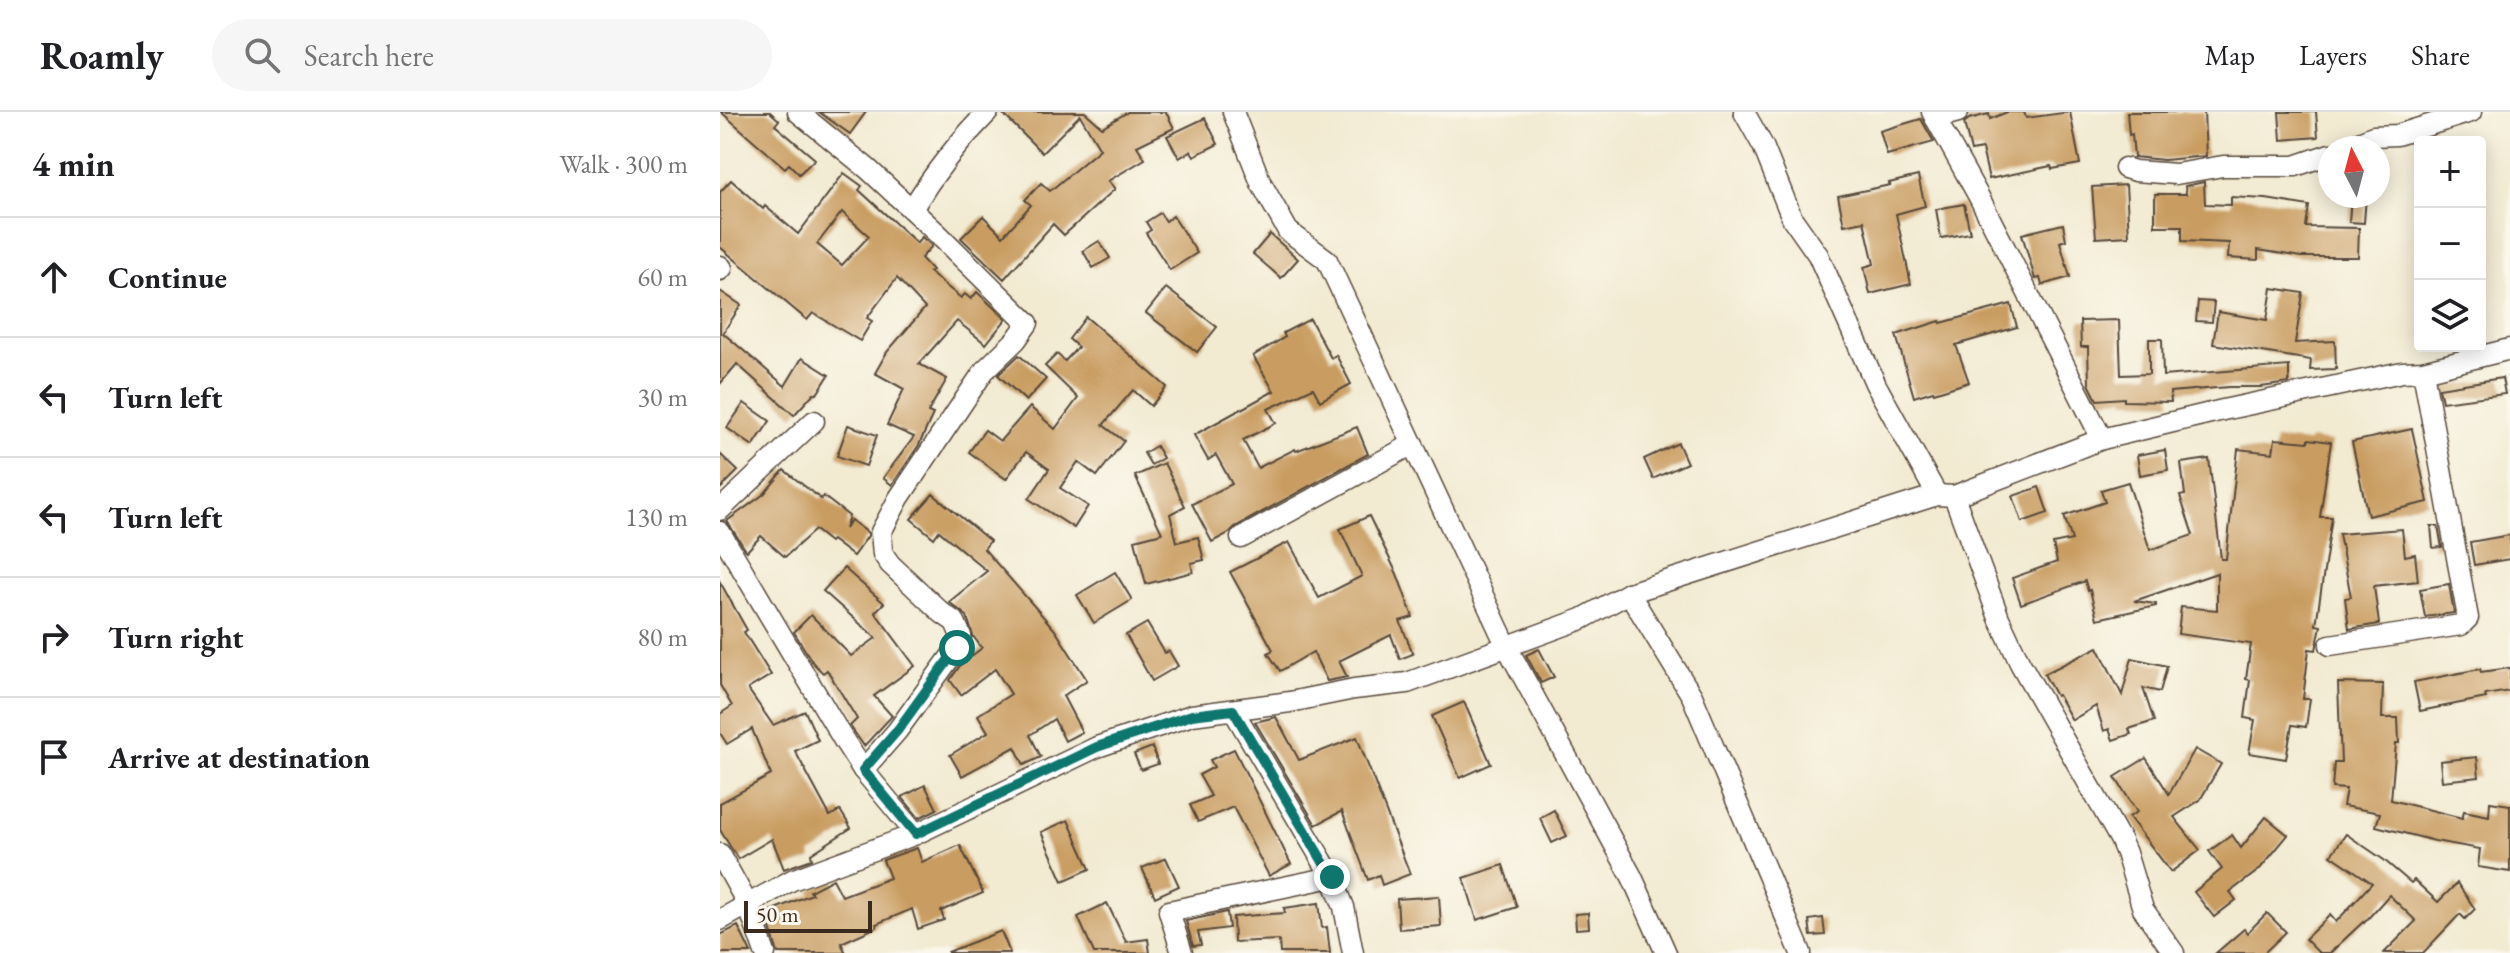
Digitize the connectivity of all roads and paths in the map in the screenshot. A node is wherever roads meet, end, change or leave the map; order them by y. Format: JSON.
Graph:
{"nodes":[{"id":1,"x":799,"y":112,"type":"edge"},
{"id":2,"x":988,"y":112,"type":"edge"},
{"id":3,"x":1233,"y":112,"type":"edge"},
{"id":4,"x":1744,"y":112,"type":"edge"},
{"id":5,"x":1958,"y":112,"type":"edge"},
{"id":6,"x":2471,"y":112,"type":"edge"},
{"id":7,"x":1933,"y":115,"type":"edge"},
{"id":8,"x":2373,"y":136,"type":"edge"},
{"id":9,"x":2318,"y":158,"type":"edge"},
{"id":10,"x":2125,"y":168,"type":"dead end"},
{"id":11,"x":912,"y":209,"type":"junction"},
{"id":12,"x":2510,"y":349,"type":"edge"},
{"id":13,"x":2423,"y":371,"type":"junction"},
{"id":14,"x":814,"y":421,"type":"dead end"},
{"id":15,"x":2102,"y":439,"type":"junction"},
{"id":16,"x":1413,"y":444,"type":"junction"},
{"id":17,"x":1946,"y":496,"type":"junction"},
{"id":18,"x":720,"y":510,"type":"edge"},
{"id":19,"x":720,"y":532,"type":"edge"},
{"id":20,"x":1241,"y":538,"type":"dead end"},
{"id":21,"x":1629,"y":593,"type":"junction"},
{"id":22,"x":2330,"y":645,"type":"dead end"},
{"id":23,"x":1507,"y":647,"type":"junction"},
{"id":24,"x":1233,"y":710,"type":"junction"},
{"id":25,"x":863,"y":770,"type":"junction"},
{"id":26,"x":916,"y":834,"type":"junction"},
{"id":27,"x":720,"y":854,"type":"edge"},
{"id":28,"x":1332,"y":877,"type":"junction"},
{"id":29,"x":748,"y":905,"type":"junction"},
{"id":30,"x":720,"y":920,"type":"edge"},
{"id":31,"x":765,"y":953,"type":"edge"},
{"id":32,"x":1182,"y":953,"type":"edge"},
{"id":33,"x":1353,"y":953,"type":"edge"},
{"id":34,"x":1666,"y":953,"type":"edge"},
{"id":35,"x":1801,"y":953,"type":"edge"},
{"id":36,"x":2174,"y":953,"type":"edge"}],
"edges":[{"from":1,"to":11,"type":"street"},
{"from":2,"to":11,"type":"street"},
{"from":3,"to":16,"type":"street"},
{"from":4,"to":17,"type":"street"},
{"from":5,"to":7,"type":"street"},
{"from":6,"to":8,"type":"street"},
{"from":7,"to":15,"type":"street"},
{"from":9,"to":10,"type":"street"},
{"from":11,"to":25,"type":"street"},
{"from":12,"to":13,"type":"street"},
{"from":13,"to":15,"type":"street"},
{"from":13,"to":22,"type":"street"},
{"from":14,"to":18,"type":"street"},
{"from":15,"to":17,"type":"street"},
{"from":16,"to":20,"type":"street"},
{"from":16,"to":23,"type":"street"},
{"from":17,"to":21,"type":"street"},
{"from":17,"to":36,"type":"street"},
{"from":19,"to":25,"type":"street"},
{"from":21,"to":23,"type":"street"},
{"from":21,"to":35,"type":"street"},
{"from":23,"to":24,"type":"street"},
{"from":23,"to":34,"type":"street"},
{"from":24,"to":26,"type":"street"},
{"from":24,"to":28,"type":"street"},
{"from":25,"to":26,"type":"street"},
{"from":26,"to":29,"type":"street"},
{"from":27,"to":29,"type":"street"},
{"from":28,"to":32,"type":"street"},
{"from":28,"to":33,"type":"street"},
{"from":29,"to":30,"type":"street"},
{"from":29,"to":31,"type":"street"}]}
